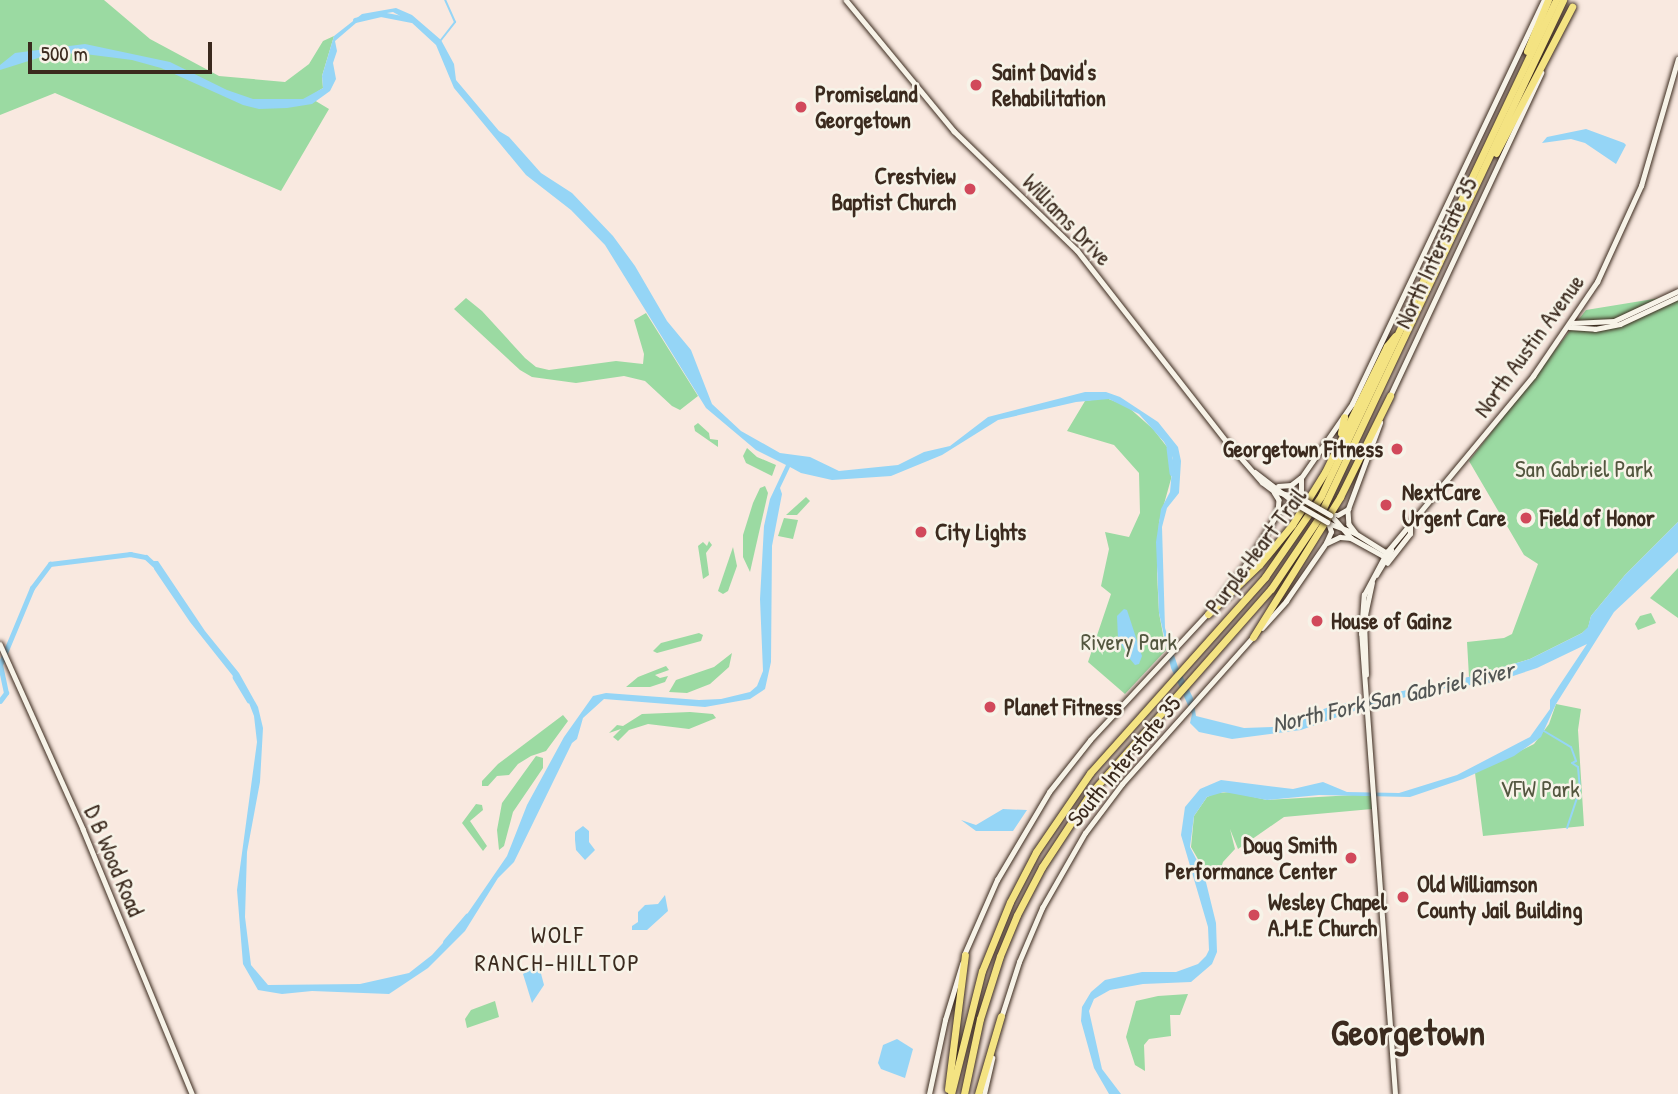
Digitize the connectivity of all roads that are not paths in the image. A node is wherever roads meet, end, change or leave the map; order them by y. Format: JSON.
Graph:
{"nodes":[{"id":1,"x":846,"y":0,"type":"edge"},
{"id":2,"x":1546,"y":0,"type":"edge"},
{"id":3,"x":1556,"y":0,"type":"edge"},
{"id":4,"x":1563,"y":0,"type":"edge"},
{"id":5,"x":1574,"y":3,"type":"edge"},
{"id":6,"x":1678,"y":59,"type":"edge"},
{"id":7,"x":1504,"y":110,"type":"junction"},
{"id":8,"x":1486,"y":164,"type":"junction"},
{"id":9,"x":1678,"y":291,"type":"edge"},
{"id":10,"x":1678,"y":297,"type":"edge"},
{"id":11,"x":1653,"y":306,"type":"junction"},
{"id":12,"x":1570,"y":325,"type":"junction"},
{"id":13,"x":1403,"y":328,"type":"junction"},
{"id":14,"x":1390,"y":396,"type":"junction"},
{"id":15,"x":1344,"y":417,"type":"junction"},
{"id":16,"x":1301,"y":478,"type":"junction"},
{"id":17,"x":1317,"y":485,"type":"junction"},
{"id":18,"x":1276,"y":489,"type":"junction"},
{"id":19,"x":1289,"y":496,"type":"junction"},
{"id":20,"x":1301,"y":498,"type":"junction"},
{"id":21,"x":1298,"y":505,"type":"junction"},
{"id":22,"x":1348,"y":509,"type":"junction"},
{"id":23,"x":1278,"y":512,"type":"junction"},
{"id":24,"x":1331,"y":515,"type":"junction"},
{"id":25,"x":1328,"y":522,"type":"junction"},
{"id":26,"x":1410,"y":527,"type":"junction"},
{"id":27,"x":1343,"y":528,"type":"junction"},
{"id":28,"x":1353,"y":535,"type":"junction"},
{"id":29,"x":1326,"y":543,"type":"junction"},
{"id":30,"x":1388,"y":554,"type":"junction"},
{"id":31,"x":1304,"y":558,"type":"junction"},
{"id":32,"x":1374,"y":579,"type":"junction"},
{"id":33,"x":1271,"y":589,"type":"junction"},
{"id":34,"x":1206,"y":615,"type":"junction"},
{"id":35,"x":1253,"y":637,"type":"junction"},
{"id":36,"x":0,"y":644,"type":"edge"},
{"id":37,"x":1365,"y":682,"type":"junction"},
{"id":38,"x":965,"y":955,"type":"junction"},
{"id":39,"x":1001,"y":1016,"type":"junction"},
{"id":40,"x":192,"y":1094,"type":"edge"},
{"id":41,"x":929,"y":1094,"type":"edge"},
{"id":42,"x":949,"y":1094,"type":"edge"},
{"id":43,"x":964,"y":1094,"type":"edge"},
{"id":44,"x":978,"y":1094,"type":"edge"},
{"id":45,"x":984,"y":1094,"type":"edge"},
{"id":46,"x":1395,"y":1094,"type":"edge"}],
"edges":[{"from":1,"to":18,"type":"main road","name":"Williams Drive"},
{"from":2,"to":7,"type":"highway"},
{"from":2,"to":15,"type":"main road","name":"North Interstate 35"},
{"from":3,"to":7,"type":"highway","name":"Purple Heart Trail"},
{"from":4,"to":8,"type":"highway","name":"Purple Heart Trail"},
{"from":5,"to":8,"type":"highway"},
{"from":5,"to":14,"type":"main road","name":"North Interstate 35"},
{"from":6,"to":12,"type":"main road","name":"North Austin Avenue"},
{"from":7,"to":13,"type":"highway","name":"Purple Heart Trail"},
{"from":8,"to":33,"type":"highway","name":"Purple Heart Trail"},
{"from":9,"to":11,"type":"main road"},
{"from":10,"to":11,"type":"main road"},
{"from":11,"to":12,"type":"main road"},
{"from":12,"to":26,"type":"main road","name":"North Austin Avenue"},
{"from":13,"to":17,"type":"highway"},
{"from":13,"to":42,"type":"highway","name":"Purple Heart Trail"},
{"from":14,"to":22,"type":"main road","name":"North Interstate 35"},
{"from":14,"to":31,"type":"highway"},
{"from":15,"to":16,"type":"main road","name":"North Interstate 35"},
{"from":15,"to":17,"type":"highway"},
{"from":16,"to":18,"type":"main road"},
{"from":16,"to":20,"type":"main road"},
{"from":17,"to":34,"type":"highway"},
{"from":18,"to":19,"type":"main road","name":"Williams Drive"},
{"from":18,"to":23,"type":"main road"},
{"from":19,"to":20,"type":"main road","name":"Williams Drive"},
{"from":19,"to":21,"type":"main road","name":"Williams Drive"},
{"from":20,"to":24,"type":"main road","name":"Williams Drive","bridge":true},
{"from":21,"to":23,"type":"main road"},
{"from":21,"to":25,"type":"main road","name":"Williams Drive","bridge":true},
{"from":22,"to":24,"type":"main road"},
{"from":22,"to":28,"type":"main road"},
{"from":23,"to":34,"type":"main road","name":"South Interstate 35"},
{"from":24,"to":27,"type":"main road","name":"Williams Drive"},
{"from":25,"to":27,"type":"main road","name":"Williams Drive"},
{"from":25,"to":29,"type":"main road","name":"South Interstate 35"},
{"from":26,"to":30,"type":"main road","name":"North Austin Avenue"},
{"from":26,"to":32,"type":"main road"},
{"from":27,"to":28,"type":"main road","name":"Williams Drive"},
{"from":28,"to":29,"type":"main road"},
{"from":28,"to":30,"type":"main road","name":"Williams Drive"},
{"from":29,"to":35,"type":"main road","name":"South Interstate 35"},
{"from":30,"to":32,"type":"main road","name":"North Austin Avenue"},
{"from":30,"to":37,"type":"main road","name":"North Austin Avenue"},
{"from":31,"to":33,"type":"highway"},
{"from":31,"to":35,"type":"highway"},
{"from":32,"to":37,"type":"main road","name":"North Austin Avenue"},
{"from":33,"to":43,"type":"highway","name":"Purple Heart Trail"},
{"from":34,"to":38,"type":"main road","name":"South Interstate 35"},
{"from":35,"to":39,"type":"main road","name":"South Interstate 35"},
{"from":36,"to":40,"type":"main road","name":"D B Wood Road"},
{"from":37,"to":46,"type":"main road","name":"North Austin Avenue"},
{"from":38,"to":41,"type":"main road","name":"South Interstate 35"},
{"from":38,"to":42,"type":"highway"},
{"from":39,"to":44,"type":"highway"},
{"from":39,"to":45,"type":"main road","name":"South Interstate 35"}]}
